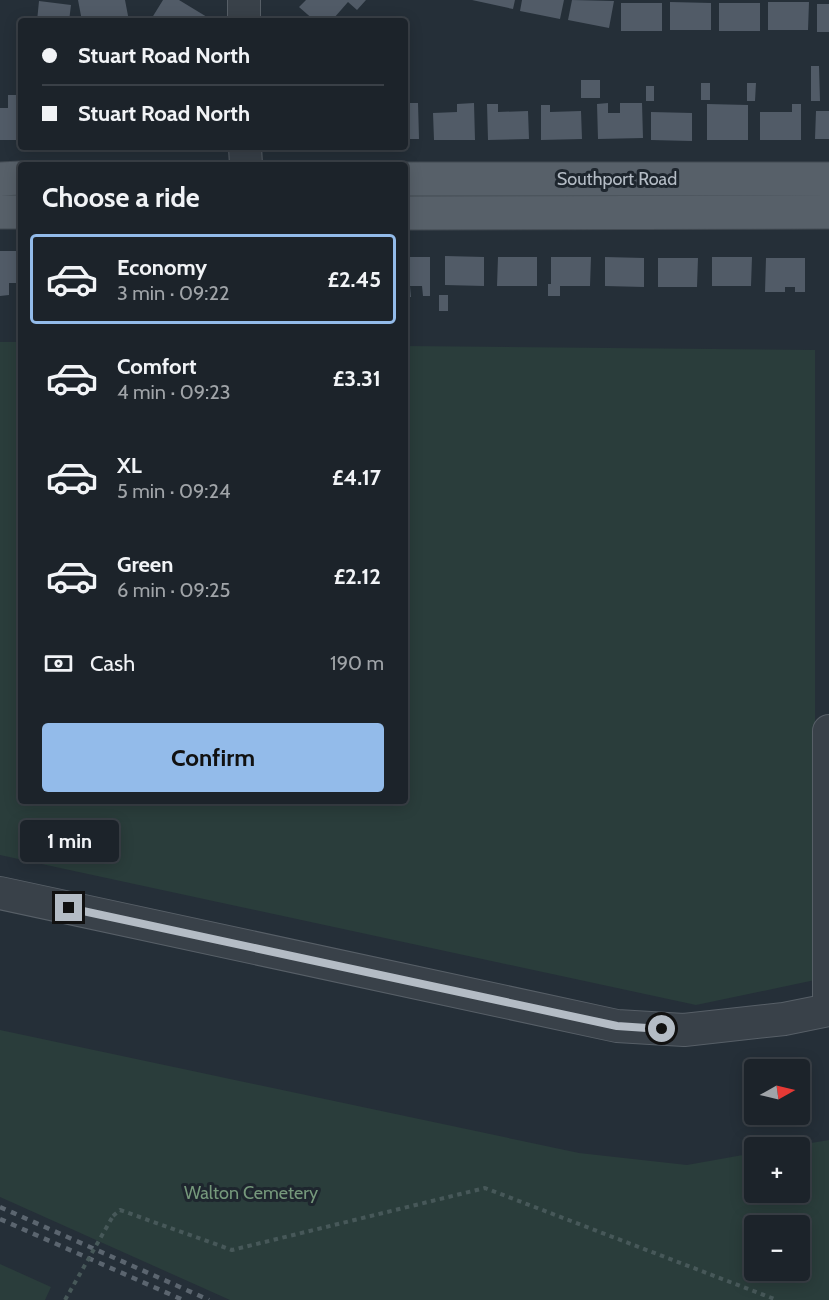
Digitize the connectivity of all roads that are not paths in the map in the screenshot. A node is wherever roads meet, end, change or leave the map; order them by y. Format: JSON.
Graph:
{"nodes":[{"id":1,"x":244,"y":0,"type":"edge"},
{"id":2,"x":244,"y":18,"type":"edge"},
{"id":3,"x":18,"y":178,"type":"edge"},
{"id":4,"x":0,"y":179,"type":"edge"},
{"id":5,"x":408,"y":179,"type":"edge"},
{"id":6,"x":829,"y":179,"type":"edge"},
{"id":7,"x":0,"y":212,"type":"edge"},
{"id":8,"x":18,"y":212,"type":"edge"},
{"id":9,"x":829,"y":212,"type":"edge"},
{"id":10,"x":408,"y":213,"type":"edge"},
{"id":11,"x":829,"y":731,"type":"edge"},
{"id":12,"x":0,"y":893,"type":"edge"},
{"id":13,"x":829,"y":1010,"type":"edge"}],
"edges":[{"from":1,"to":2,"type":"street"},
{"from":3,"to":4,"type":"main road"},
{"from":5,"to":6,"type":"main road","name":"Southport Road"},
{"from":7,"to":8,"type":"main road"},
{"from":9,"to":10,"type":"main road","name":"Southport Road"},
{"from":11,"to":13,"type":"street"},
{"from":12,"to":13,"type":"street"}]}
